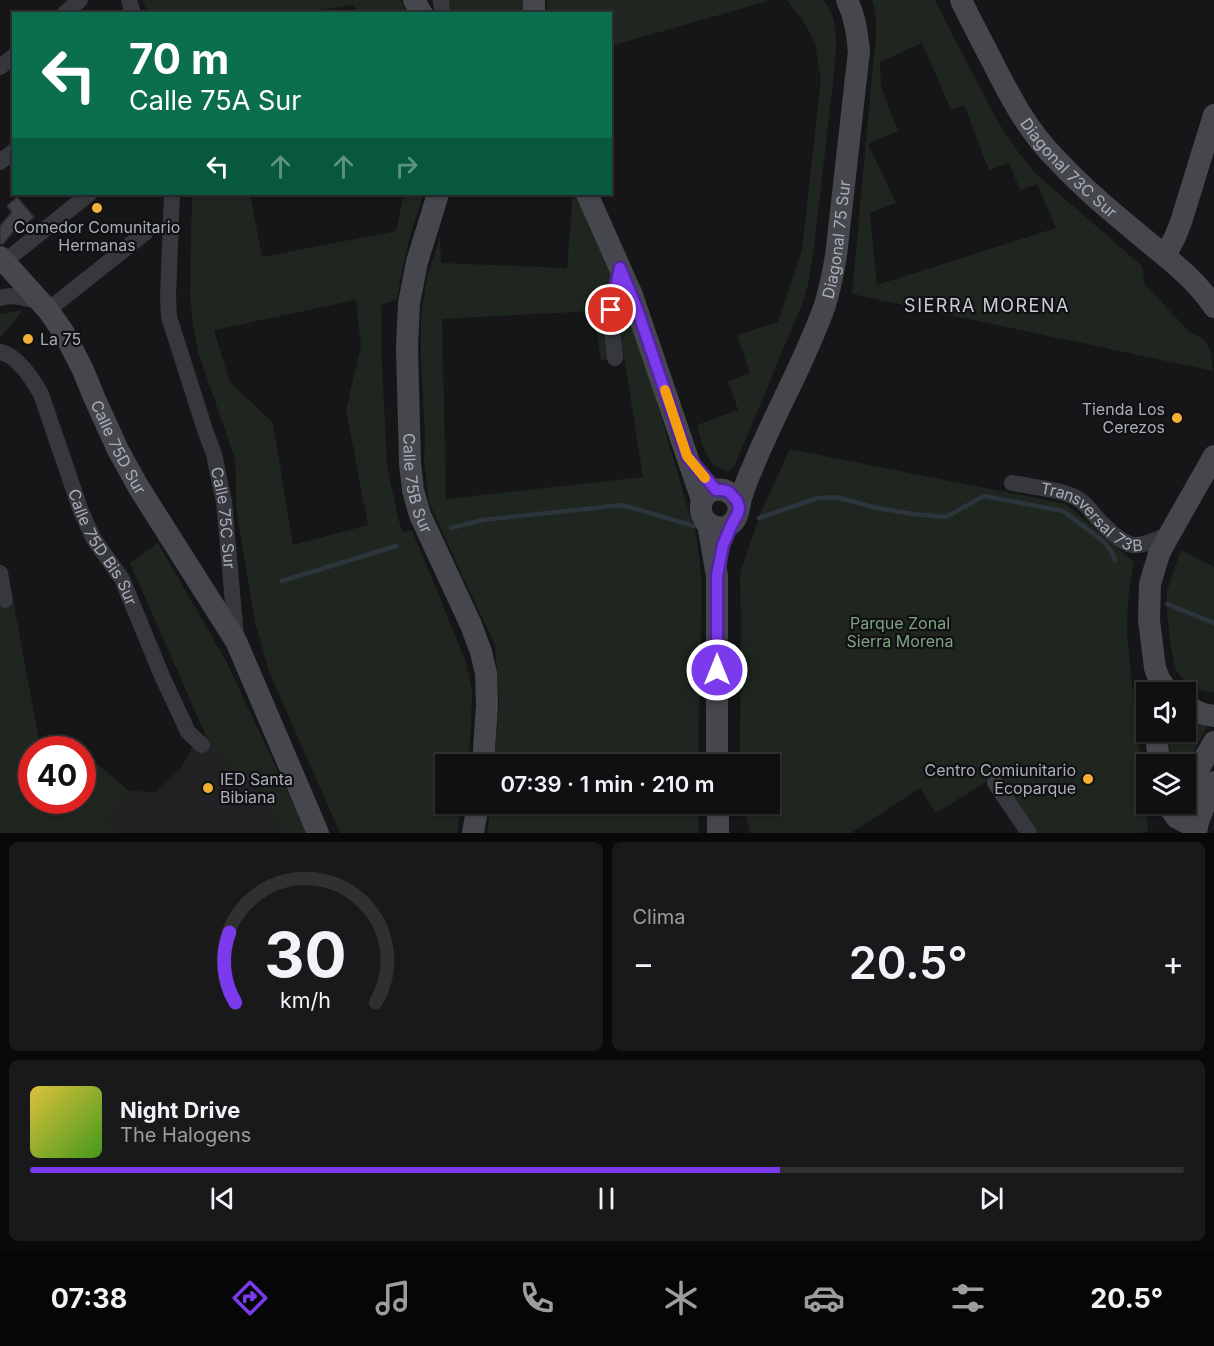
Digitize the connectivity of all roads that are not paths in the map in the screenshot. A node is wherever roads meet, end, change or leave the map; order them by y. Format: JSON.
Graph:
{"nodes":[{"id":1,"x":80,"y":0,"type":"edge"},
{"id":2,"x":847,"y":0,"type":"edge"},
{"id":3,"x":961,"y":0,"type":"edge"},
{"id":4,"x":66,"y":12,"type":"edge"},
{"id":5,"x":12,"y":58,"type":"edge"},
{"id":6,"x":0,"y":67,"type":"edge"},
{"id":7,"x":1214,"y":115,"type":"edge"},
{"id":8,"x":12,"y":153,"type":"edge"},
{"id":9,"x":0,"y":162,"type":"edge"},
{"id":10,"x":88,"y":195,"type":"edge"},
{"id":11,"x":172,"y":195,"type":"edge"},
{"id":12,"x":438,"y":195,"type":"edge"},
{"id":13,"x":587,"y":195,"type":"edge"},
{"id":14,"x":146,"y":233,"type":"dead end"},
{"id":15,"x":1164,"y":256,"type":"junction"},
{"id":16,"x":2,"y":260,"type":"edge"},
{"id":17,"x":620,"y":268,"type":"junction"},
{"id":18,"x":0,"y":298,"type":"edge"},
{"id":19,"x":44,"y":306,"type":"junction"},
{"id":20,"x":1214,"y":307,"type":"edge"},
{"id":21,"x":2,"y":352,"type":"edge"},
{"id":22,"x":615,"y":358,"type":"dead end"},
{"id":23,"x":1210,"y":470,"type":"edge"},
{"id":24,"x":1012,"y":483,"type":"dead end"},
{"id":25,"x":723,"y":502,"type":"junction"},
{"id":26,"x":1169,"y":535,"type":"junction"},
{"id":27,"x":0,"y":573,"type":"edge"},
{"id":28,"x":717,"y":576,"type":"junction"},
{"id":29,"x":5,"y":600,"type":"dead end"},
{"id":30,"x":236,"y":641,"type":"junction"},
{"id":31,"x":1155,"y":668,"type":"junction"},
{"id":32,"x":1155,"y":682,"type":"edge"},
{"id":33,"x":1161,"y":682,"type":"edge"},
{"id":34,"x":1196,"y":711,"type":"edge"},
{"id":35,"x":1214,"y":716,"type":"edge"},
{"id":36,"x":1214,"y":742,"type":"edge"},
{"id":37,"x":202,"y":745,"type":"dead end"},
{"id":38,"x":484,"y":754,"type":"edge"},
{"id":39,"x":717,"y":754,"type":"edge"},
{"id":40,"x":1196,"y":773,"type":"edge"},
{"id":41,"x":1214,"y":782,"type":"edge"},
{"id":42,"x":995,"y":783,"type":"dead end"},
{"id":43,"x":476,"y":814,"type":"edge"},
{"id":44,"x":718,"y":814,"type":"edge"},
{"id":45,"x":1182,"y":820,"type":"edge"},
{"id":46,"x":719,"y":831,"type":"edge"},
{"id":47,"x":318,"y":833,"type":"edge"},
{"id":48,"x":473,"y":833,"type":"edge"},
{"id":49,"x":1029,"y":833,"type":"edge"}],
"edges":[{"from":1,"to":4,"type":"street"},
{"from":2,"to":25,"type":"street","name":"Diagonal 75 Sur"},
{"from":3,"to":15,"type":"street","name":"Diagonal 73C Sur"},
{"from":5,"to":6,"type":"street"},
{"from":7,"to":15,"type":"street"},
{"from":8,"to":9,"type":"street"},
{"from":10,"to":16,"type":"street"},
{"from":11,"to":30,"type":"street","name":"Calle 75C Sur"},
{"from":12,"to":38,"type":"street","name":"Calle 75B Sur"},
{"from":13,"to":17,"type":"street"},
{"from":14,"to":19,"type":"street"},
{"from":15,"to":20,"type":"street","name":"Diagonal 73C Sur"},
{"from":16,"to":19,"type":"street","name":"Calle 75D Sur"},
{"from":17,"to":22,"type":"street"},
{"from":17,"to":25,"type":"street"},
{"from":18,"to":19,"type":"street"},
{"from":19,"to":30,"type":"street","name":"Calle 75D Sur"},
{"from":21,"to":37,"type":"street","name":"Calle 75D Bis Sur"},
{"from":23,"to":26,"type":"street"},
{"from":24,"to":26,"type":"street","name":"Transversal 73B"},
{"from":25,"to":28,"type":"street"},
{"from":25,"to":28,"type":"street"},
{"from":26,"to":31,"type":"street"},
{"from":27,"to":29,"type":"street"},
{"from":28,"to":39,"type":"street"},
{"from":30,"to":47,"type":"street","name":"Calle 75C Sur"},
{"from":31,"to":32,"type":"street"},
{"from":31,"to":33,"type":"street"},
{"from":34,"to":35,"type":"street"},
{"from":36,"to":40,"type":"street"},
{"from":41,"to":45,"type":"street"},
{"from":42,"to":49,"type":"street"},
{"from":43,"to":48,"type":"street"},
{"from":44,"to":46,"type":"street"}]}
